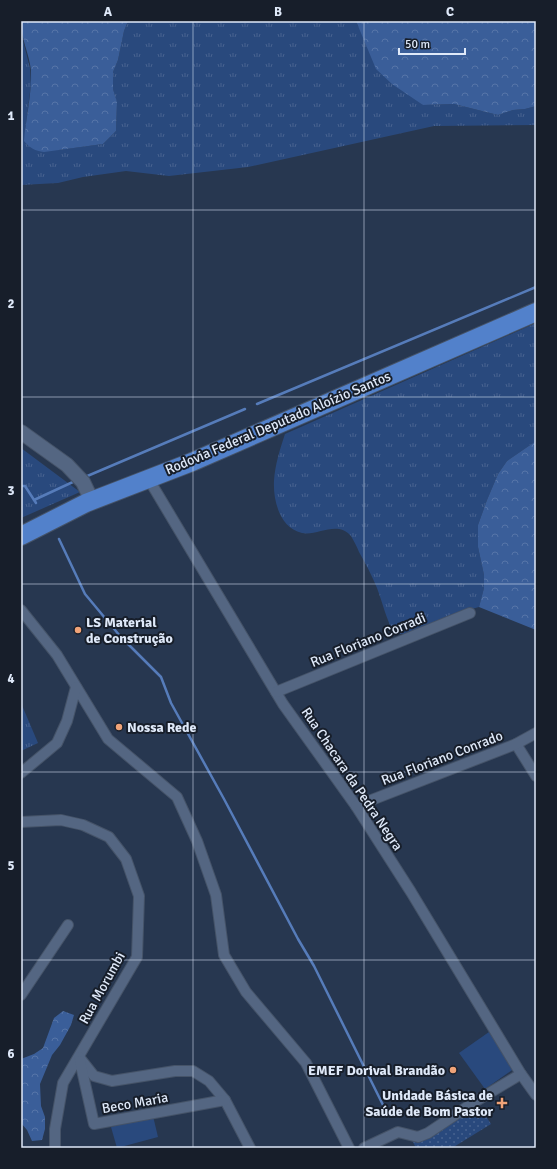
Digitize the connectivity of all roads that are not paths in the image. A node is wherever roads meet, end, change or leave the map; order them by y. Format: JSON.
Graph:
{"nodes":[{"id":1,"x":536,"y":312,"type":"edge"},
{"id":2,"x":21,"y":432,"type":"edge"},
{"id":3,"x":148,"y":478,"type":"junction"},
{"id":4,"x":89,"y":502,"type":"junction"},
{"id":5,"x":46,"y":524,"type":"junction"},
{"id":6,"x":21,"y":530,"type":"edge"},
{"id":7,"x":21,"y":536,"type":"edge"},
{"id":8,"x":21,"y":543,"type":"edge"},
{"id":9,"x":21,"y":610,"type":"edge"},
{"id":10,"x":470,"y":613,"type":"dead end"},
{"id":11,"x":76,"y":687,"type":"junction"},
{"id":12,"x":276,"y":692,"type":"junction"},
{"id":13,"x":536,"y":733,"type":"edge"},
{"id":14,"x":516,"y":744,"type":"junction"},
{"id":15,"x":21,"y":773,"type":"edge"},
{"id":16,"x":536,"y":776,"type":"edge"},
{"id":17,"x":356,"y":806,"type":"junction"},
{"id":18,"x":21,"y":822,"type":"edge"},
{"id":19,"x":68,"y":925,"type":"dead end"},
{"id":20,"x":21,"y":995,"type":"edge"},
{"id":21,"x":80,"y":1057,"type":"junction"},
{"id":22,"x":521,"y":1074,"type":"junction"},
{"id":23,"x":536,"y":1095,"type":"edge"},
{"id":24,"x":225,"y":1100,"type":"junction"},
{"id":25,"x":55,"y":1148,"type":"edge"},
{"id":26,"x":250,"y":1148,"type":"edge"},
{"id":27,"x":349,"y":1148,"type":"edge"},
{"id":28,"x":364,"y":1148,"type":"edge"}],
"edges":[{"from":1,"to":3,"type":"highway","name":"Rodovia Federal Deputado Aloízio Santos"},
{"from":2,"to":4,"type":"street"},
{"from":3,"to":4,"type":"highway","name":"Rodovia Federal Deputado Aloízio Santos"},
{"from":3,"to":12,"type":"street","name":"Rua Chacara da Pedra Negra"},
{"from":4,"to":5,"type":"highway","name":"Rodovia Federal Deputado Aloízio Santos"},
{"from":4,"to":6,"type":"highway"},
{"from":5,"to":7,"type":"highway","name":"Rodovia Federal Deputado Aloízio Santos"},
{"from":5,"to":8,"type":"highway"},
{"from":9,"to":11,"type":"street"},
{"from":10,"to":12,"type":"street","name":"Rua Floriano Corradi"},
{"from":11,"to":15,"type":"street"},
{"from":11,"to":27,"type":"street"},
{"from":12,"to":17,"type":"street","name":"Rua Chacara da Pedra Negra"},
{"from":13,"to":14,"type":"street","name":"Rua Floriano Conrado"},
{"from":14,"to":16,"type":"street"},
{"from":14,"to":17,"type":"street","name":"Rua Floriano Conrado"},
{"from":17,"to":22,"type":"street","name":"Rua Chacara da Pedra Negra"},
{"from":18,"to":21,"type":"street","name":"Rua Morumbi"},
{"from":19,"to":20,"type":"street"},
{"from":21,"to":24,"type":"street"},
{"from":21,"to":24,"type":"street","name":"Beco Maria"},
{"from":21,"to":25,"type":"street","name":"Rua Morumbi"},
{"from":22,"to":23,"type":"street","name":"Rua Chacara da Pedra Negra"},
{"from":22,"to":28,"type":"street"},
{"from":24,"to":26,"type":"street"}]}
